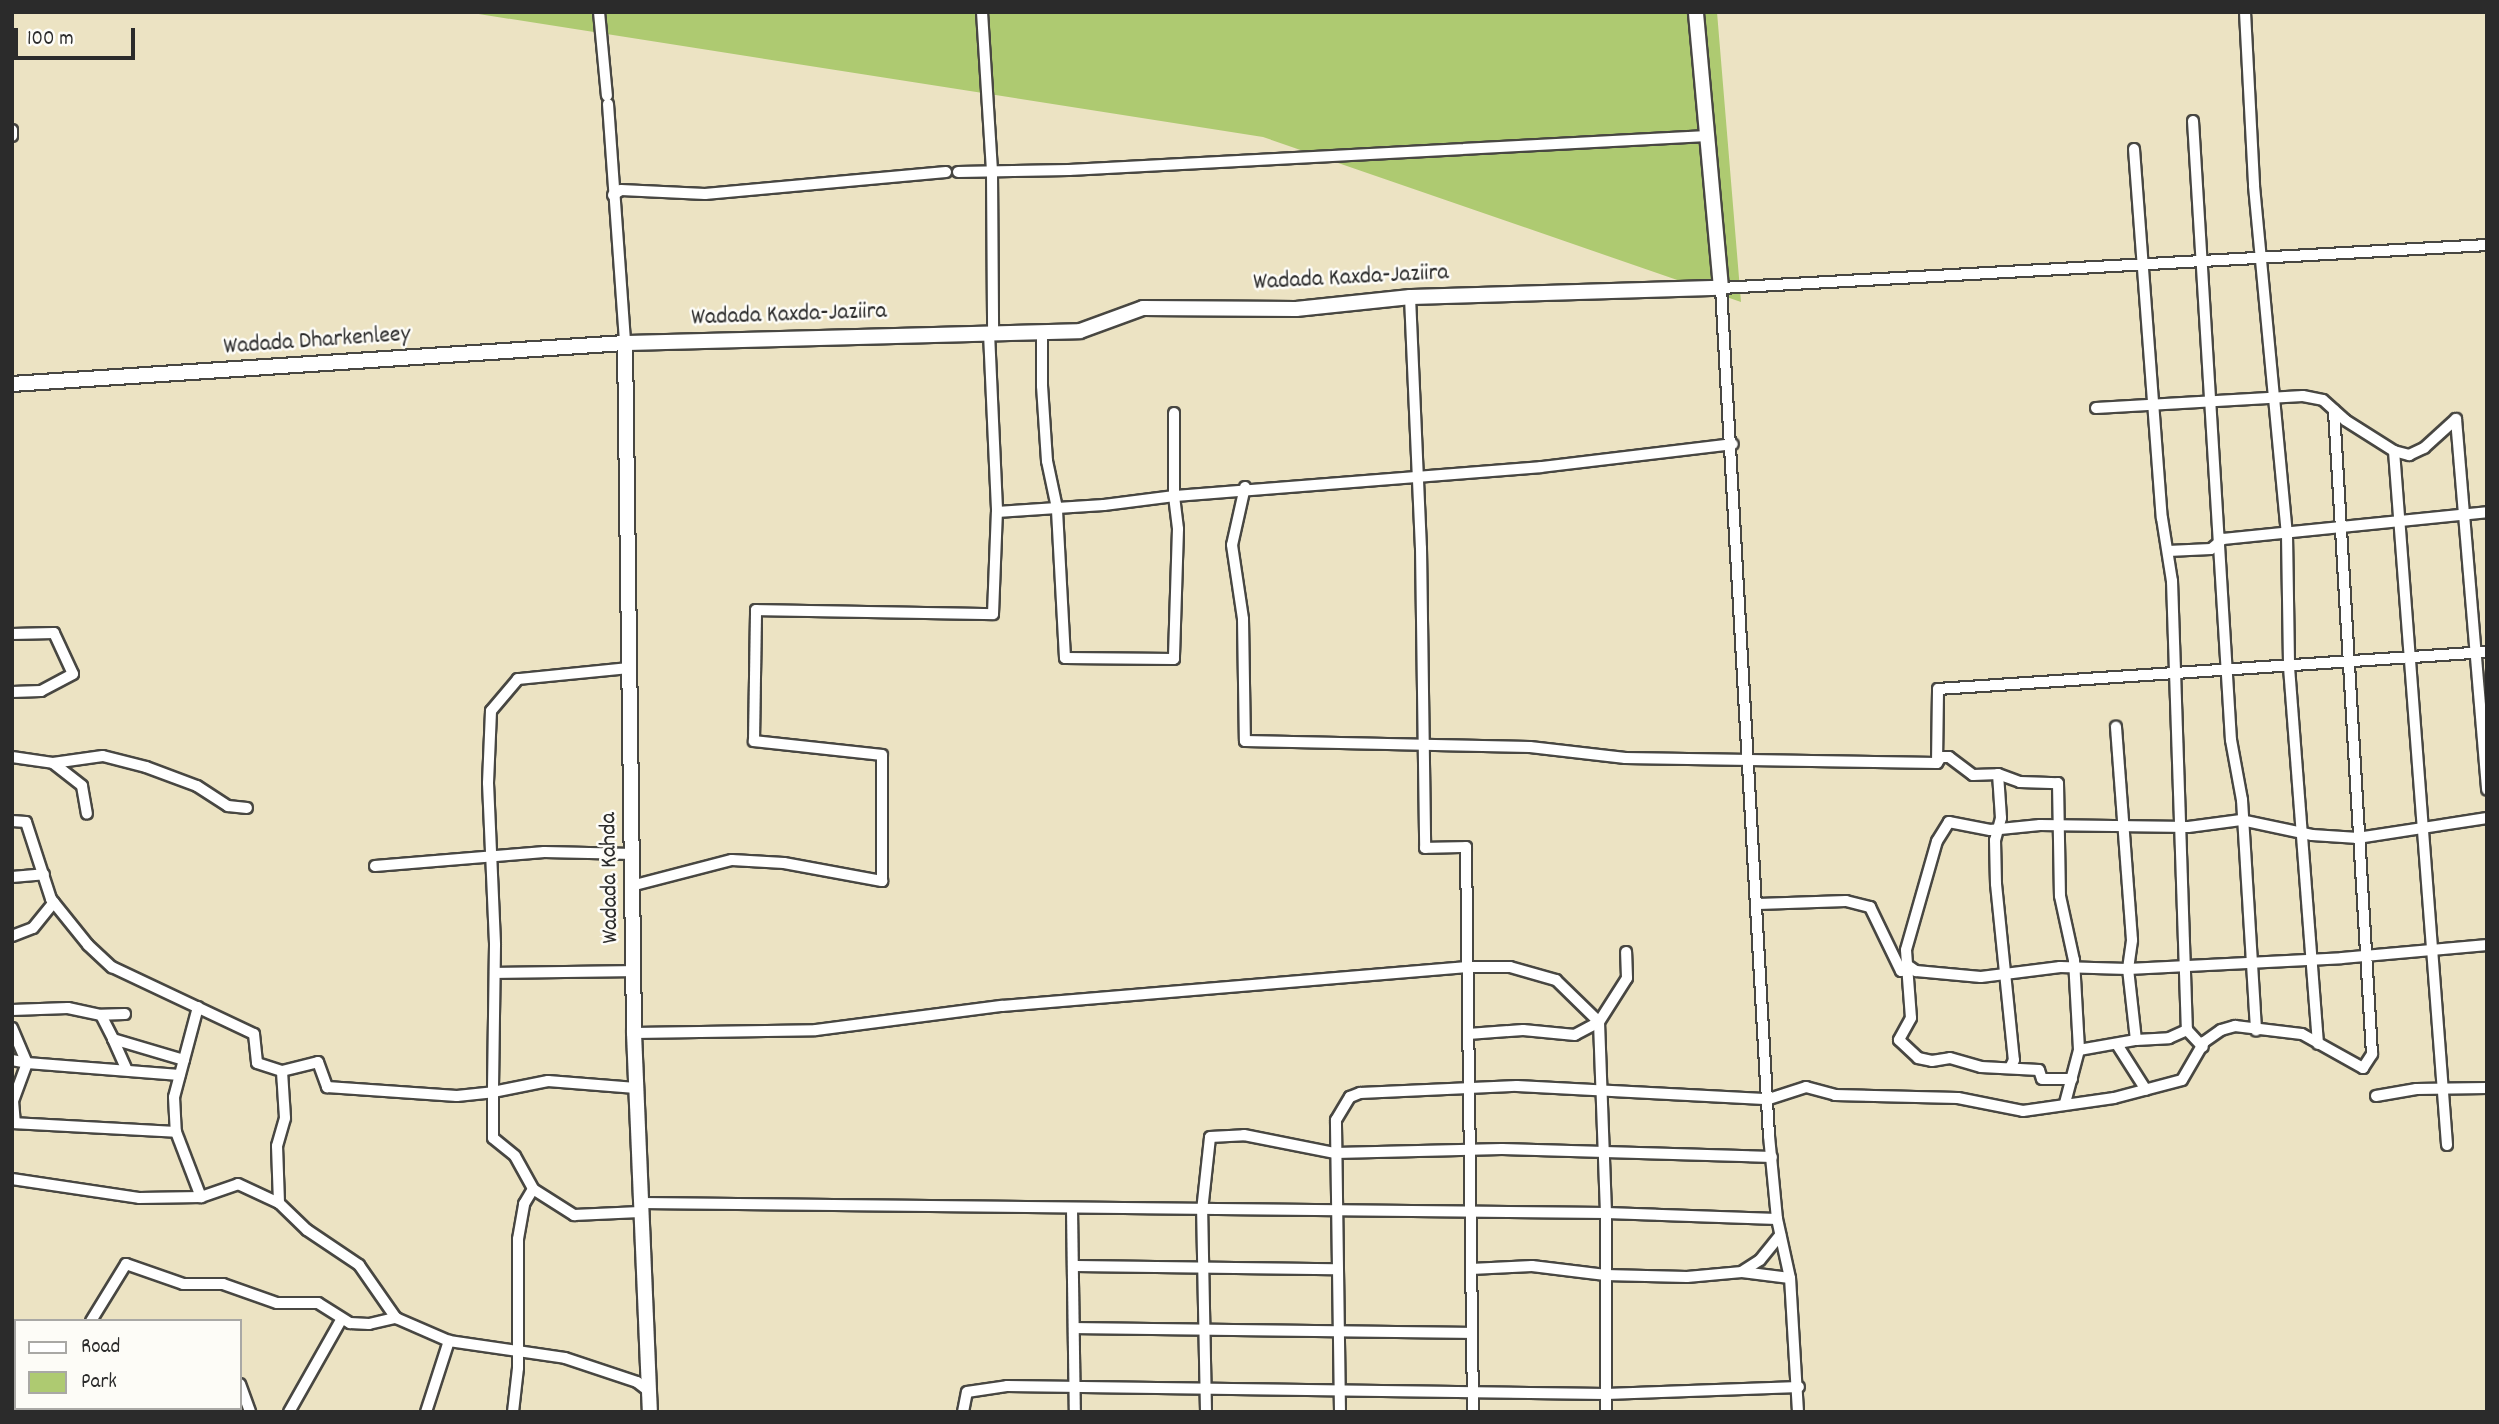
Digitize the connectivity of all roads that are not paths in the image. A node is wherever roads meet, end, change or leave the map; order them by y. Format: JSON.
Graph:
{"nodes":[{"id":1,"x":599,"y":12,"type":"edge"},
{"id":2,"x":982,"y":12,"type":"edge"},
{"id":3,"x":1696,"y":12,"type":"edge"},
{"id":4,"x":2245,"y":12,"type":"edge"},
{"id":5,"x":2193,"y":121,"type":"dead end"},
{"id":6,"x":12,"y":130,"type":"edge"},
{"id":7,"x":12,"y":136,"type":"edge"},
{"id":8,"x":1707,"y":136,"type":"junction"},
{"id":9,"x":2134,"y":149,"type":"dead end"},
{"id":10,"x":946,"y":172,"type":"dead end"},
{"id":11,"x":958,"y":172,"type":"dead end"},
{"id":12,"x":992,"y":173,"type":"junction"},
{"id":13,"x":613,"y":195,"type":"junction"},
{"id":14,"x":2487,"y":245,"type":"edge"},
{"id":15,"x":2260,"y":256,"type":"junction"},
{"id":16,"x":2203,"y":258,"type":"junction"},
{"id":17,"x":2142,"y":261,"type":"junction"},
{"id":18,"x":1721,"y":288,"type":"junction"},
{"id":19,"x":1410,"y":297,"type":"junction"},
{"id":20,"x":1042,"y":332,"type":"junction"},
{"id":21,"x":991,"y":333,"type":"junction"},
{"id":22,"x":625,"y":344,"type":"junction"},
{"id":23,"x":12,"y":384,"type":"edge"},
{"id":24,"x":2272,"y":398,"type":"junction"},
{"id":25,"x":2211,"y":401,"type":"junction"},
{"id":26,"x":2153,"y":404,"type":"junction"},
{"id":27,"x":2096,"y":408,"type":"dead end"},
{"id":28,"x":2334,"y":410,"type":"junction"},
{"id":29,"x":1174,"y":413,"type":"dead end"},
{"id":30,"x":1733,"y":444,"type":"junction"},
{"id":31,"x":2394,"y":451,"type":"junction"},
{"id":32,"x":1415,"y":476,"type":"junction"},
{"id":33,"x":1245,"y":487,"type":"junction"},
{"id":34,"x":1174,"y":496,"type":"junction"},
{"id":35,"x":1057,"y":508,"type":"junction"},
{"id":36,"x":997,"y":512,"type":"junction"},
{"id":37,"x":2487,"y":512,"type":"edge"},
{"id":38,"x":2463,"y":515,"type":"junction"},
{"id":39,"x":2399,"y":522,"type":"junction"},
{"id":40,"x":2339,"y":529,"type":"junction"},
{"id":41,"x":2287,"y":535,"type":"junction"},
{"id":42,"x":2218,"y":543,"type":"junction"},
{"id":43,"x":2168,"y":551,"type":"junction"},
{"id":44,"x":12,"y":634,"type":"edge"},
{"id":45,"x":2487,"y":652,"type":"edge"},
{"id":46,"x":2473,"y":653,"type":"junction"},
{"id":47,"x":2408,"y":657,"type":"junction"},
{"id":48,"x":2348,"y":662,"type":"junction"},
{"id":49,"x":2289,"y":667,"type":"junction"},
{"id":50,"x":629,"y":668,"type":"junction"},
{"id":51,"x":2226,"y":671,"type":"junction"},
{"id":52,"x":2176,"y":674,"type":"junction"},
{"id":53,"x":12,"y":692,"type":"edge"},
{"id":54,"x":2116,"y":727,"type":"dead end"},
{"id":55,"x":1424,"y":747,"type":"junction"},
{"id":56,"x":12,"y":757,"type":"edge"},
{"id":57,"x":1750,"y":758,"type":"junction"},
{"id":58,"x":53,"y":763,"type":"junction"},
{"id":59,"x":1937,"y":763,"type":"junction"},
{"id":60,"x":1998,"y":774,"type":"junction"},
{"id":61,"x":2487,"y":790,"type":"edge"},
{"id":62,"x":247,"y":808,"type":"dead end"},
{"id":63,"x":87,"y":814,"type":"dead end"},
{"id":64,"x":2487,"y":818,"type":"edge"},
{"id":65,"x":2241,"y":820,"type":"junction"},
{"id":66,"x":12,"y":821,"type":"edge"},
{"id":67,"x":2059,"y":825,"type":"junction"},
{"id":68,"x":2124,"y":826,"type":"junction"},
{"id":69,"x":2183,"y":827,"type":"junction"},
{"id":70,"x":1998,"y":829,"type":"junction"},
{"id":71,"x":2426,"y":829,"type":"junction"},
{"id":72,"x":2301,"y":832,"type":"junction"},
{"id":73,"x":2358,"y":838,"type":"junction"},
{"id":74,"x":634,"y":854,"type":"junction"},
{"id":75,"x":492,"y":856,"type":"junction"},
{"id":76,"x":374,"y":866,"type":"dead end"},
{"id":77,"x":44,"y":874,"type":"junction"},
{"id":78,"x":12,"y":877,"type":"edge"},
{"id":79,"x":635,"y":885,"type":"junction"},
{"id":80,"x":54,"y":902,"type":"junction"},
{"id":81,"x":1758,"y":905,"type":"junction"},
{"id":82,"x":12,"y":936,"type":"edge"},
{"id":83,"x":2487,"y":945,"type":"edge"},
{"id":84,"x":2431,"y":950,"type":"junction"},
{"id":85,"x":1626,"y":951,"type":"dead end"},
{"id":86,"x":2367,"y":956,"type":"junction"},
{"id":87,"x":2311,"y":959,"type":"junction"},
{"id":88,"x":2250,"y":960,"type":"junction"},
{"id":89,"x":1907,"y":965,"type":"junction"},
{"id":90,"x":2188,"y":965,"type":"junction"},
{"id":91,"x":1467,"y":967,"type":"junction"},
{"id":92,"x":2074,"y":967,"type":"junction"},
{"id":93,"x":2127,"y":969,"type":"junction"},
{"id":94,"x":635,"y":971,"type":"junction"},
{"id":95,"x":495,"y":973,"type":"junction"},
{"id":96,"x":2006,"y":976,"type":"junction"},
{"id":97,"x":198,"y":1007,"type":"junction"},
{"id":98,"x":12,"y":1010,"type":"edge"},
{"id":99,"x":125,"y":1014,"type":"dead end"},
{"id":100,"x":101,"y":1015,"type":"junction"},
{"id":101,"x":12,"y":1017,"type":"edge"},
{"id":102,"x":1599,"y":1022,"type":"junction"},
{"id":103,"x":12,"y":1028,"type":"edge"},
{"id":104,"x":2187,"y":1030,"type":"junction"},
{"id":105,"x":2256,"y":1031,"type":"junction"},
{"id":106,"x":634,"y":1032,"type":"junction"},
{"id":107,"x":1468,"y":1034,"type":"junction"},
{"id":108,"x":113,"y":1039,"type":"junction"},
{"id":109,"x":2136,"y":1040,"type":"junction"},
{"id":110,"x":2318,"y":1044,"type":"junction"},
{"id":111,"x":2118,"y":1046,"type":"junction"},
{"id":112,"x":2203,"y":1047,"type":"junction"},
{"id":113,"x":2079,"y":1050,"type":"junction"},
{"id":114,"x":12,"y":1060,"type":"edge"},
{"id":115,"x":184,"y":1060,"type":"junction"},
{"id":116,"x":27,"y":1063,"type":"junction"},
{"id":117,"x":126,"y":1068,"type":"junction"},
{"id":118,"x":2010,"y":1068,"type":"junction"},
{"id":119,"x":282,"y":1071,"type":"junction"},
{"id":120,"x":180,"y":1075,"type":"junction"},
{"id":121,"x":2072,"y":1079,"type":"junction"},
{"id":122,"x":636,"y":1088,"type":"junction"},
{"id":123,"x":1599,"y":1088,"type":"junction"},
{"id":124,"x":2487,"y":1088,"type":"edge"},
{"id":125,"x":1469,"y":1089,"type":"junction"},
{"id":126,"x":2146,"y":1090,"type":"junction"},
{"id":127,"x":2442,"y":1090,"type":"junction"},
{"id":128,"x":494,"y":1092,"type":"junction"},
{"id":129,"x":2376,"y":1096,"type":"dead end"},
{"id":130,"x":1769,"y":1099,"type":"junction"},
{"id":131,"x":2065,"y":1103,"type":"junction"},
{"id":132,"x":14,"y":1123,"type":"edge"},
{"id":133,"x":176,"y":1132,"type":"junction"},
{"id":134,"x":2447,"y":1145,"type":"dead end"},
{"id":135,"x":1470,"y":1150,"type":"junction"},
{"id":136,"x":1605,"y":1151,"type":"junction"},
{"id":137,"x":1335,"y":1153,"type":"junction"},
{"id":138,"x":1772,"y":1157,"type":"junction"},
{"id":139,"x":12,"y":1180,"type":"edge"},
{"id":140,"x":533,"y":1189,"type":"junction"},
{"id":141,"x":201,"y":1197,"type":"junction"},
{"id":142,"x":279,"y":1203,"type":"junction"},
{"id":143,"x":640,"y":1208,"type":"junction"},
{"id":144,"x":1072,"y":1209,"type":"junction"},
{"id":145,"x":1202,"y":1211,"type":"junction"},
{"id":146,"x":1335,"y":1213,"type":"junction"},
{"id":147,"x":1606,"y":1213,"type":"junction"},
{"id":148,"x":1470,"y":1215,"type":"junction"},
{"id":149,"x":1777,"y":1219,"type":"junction"},
{"id":150,"x":1780,"y":1235,"type":"junction"},
{"id":151,"x":1205,"y":1265,"type":"junction"},
{"id":152,"x":1076,"y":1266,"type":"junction"},
{"id":153,"x":1335,"y":1269,"type":"junction"},
{"id":154,"x":1471,"y":1269,"type":"junction"},
{"id":155,"x":1742,"y":1272,"type":"junction"},
{"id":156,"x":1605,"y":1275,"type":"junction"},
{"id":157,"x":1790,"y":1278,"type":"junction"},
{"id":158,"x":396,"y":1318,"type":"junction"},
{"id":159,"x":97,"y":1319,"type":"edge"},
{"id":160,"x":341,"y":1320,"type":"junction"},
{"id":161,"x":1076,"y":1328,"type":"junction"},
{"id":162,"x":1204,"y":1332,"type":"junction"},
{"id":163,"x":1338,"y":1333,"type":"junction"},
{"id":164,"x":1472,"y":1333,"type":"junction"},
{"id":165,"x":449,"y":1341,"type":"junction"},
{"id":166,"x":517,"y":1350,"type":"junction"},
{"id":167,"x":1076,"y":1387,"type":"junction"},
{"id":168,"x":1799,"y":1387,"type":"junction"},
{"id":169,"x":242,"y":1390,"type":"edge"},
{"id":170,"x":1205,"y":1390,"type":"junction"},
{"id":171,"x":1339,"y":1391,"type":"junction"},
{"id":172,"x":650,"y":1392,"type":"junction"},
{"id":173,"x":1473,"y":1393,"type":"junction"},
{"id":174,"x":1606,"y":1394,"type":"junction"},
{"id":175,"x":250,"y":1412,"type":"edge"},
{"id":176,"x":289,"y":1412,"type":"edge"},
{"id":177,"x":426,"y":1412,"type":"edge"},
{"id":178,"x":513,"y":1412,"type":"edge"},
{"id":179,"x":650,"y":1412,"type":"edge"},
{"id":180,"x":963,"y":1412,"type":"edge"},
{"id":181,"x":1074,"y":1412,"type":"edge"},
{"id":182,"x":1206,"y":1412,"type":"edge"},
{"id":183,"x":1340,"y":1412,"type":"edge"},
{"id":184,"x":1473,"y":1412,"type":"edge"},
{"id":185,"x":1606,"y":1412,"type":"edge"},
{"id":186,"x":1798,"y":1412,"type":"edge"}],
"edges":[{"from":1,"to":13,"type":"street"},
{"from":2,"to":12,"type":"street"},
{"from":3,"to":8,"type":"main road"},
{"from":4,"to":15,"type":"street"},
{"from":5,"to":16,"type":"street"},
{"from":6,"to":7,"type":"street"},
{"from":8,"to":12,"type":"street"},
{"from":8,"to":18,"type":"main road"},
{"from":9,"to":17,"type":"street"},
{"from":10,"to":13,"type":"street"},
{"from":11,"to":12,"type":"street"},
{"from":12,"to":21,"type":"street"},
{"from":13,"to":22,"type":"street"},
{"from":14,"to":15,"type":"street"},
{"from":15,"to":16,"type":"street"},
{"from":15,"to":24,"type":"street"},
{"from":16,"to":17,"type":"street"},
{"from":16,"to":25,"type":"street"},
{"from":17,"to":18,"type":"street"},
{"from":17,"to":26,"type":"street"},
{"from":18,"to":19,"type":"main road","name":"Wadada Kaxda-Jaziira"},
{"from":18,"to":30,"type":"street"},
{"from":19,"to":20,"type":"main road","name":"Wadada Kaxda-Jaziira"},
{"from":19,"to":32,"type":"street"},
{"from":20,"to":21,"type":"main road","name":"Wadada Kaxda-Jaziira"},
{"from":20,"to":35,"type":"street"},
{"from":21,"to":22,"type":"main road","name":"Wadada Kaxda-Jaziira"},
{"from":21,"to":36,"type":"street"},
{"from":22,"to":23,"type":"main road","name":"Wadada Dharkenleey"},
{"from":22,"to":50,"type":"main road","name":"Wadada Kahda"},
{"from":24,"to":25,"type":"street"},
{"from":24,"to":28,"type":"street"},
{"from":24,"to":41,"type":"street"},
{"from":25,"to":26,"type":"street"},
{"from":25,"to":42,"type":"street"},
{"from":26,"to":27,"type":"street"},
{"from":26,"to":43,"type":"street"},
{"from":28,"to":31,"type":"street"},
{"from":28,"to":40,"type":"street"},
{"from":29,"to":34,"type":"street"},
{"from":30,"to":32,"type":"street"},
{"from":30,"to":57,"type":"street"},
{"from":31,"to":38,"type":"street"},
{"from":31,"to":39,"type":"street"},
{"from":32,"to":33,"type":"street"},
{"from":32,"to":55,"type":"street"},
{"from":33,"to":34,"type":"street"},
{"from":33,"to":55,"type":"street"},
{"from":34,"to":35,"type":"street"},
{"from":34,"to":35,"type":"street"},
{"from":35,"to":36,"type":"street"},
{"from":36,"to":79,"type":"street"},
{"from":37,"to":38,"type":"street"},
{"from":38,"to":39,"type":"street"},
{"from":38,"to":46,"type":"street"},
{"from":39,"to":40,"type":"street"},
{"from":39,"to":47,"type":"street"},
{"from":40,"to":41,"type":"street"},
{"from":40,"to":48,"type":"street"},
{"from":41,"to":42,"type":"street"},
{"from":41,"to":49,"type":"street"},
{"from":42,"to":43,"type":"street"},
{"from":42,"to":51,"type":"street"},
{"from":43,"to":52,"type":"street"},
{"from":44,"to":53,"type":"street"},
{"from":45,"to":46,"type":"street"},
{"from":46,"to":47,"type":"street"},
{"from":46,"to":61,"type":"street"},
{"from":47,"to":48,"type":"street"},
{"from":47,"to":71,"type":"street"},
{"from":48,"to":49,"type":"street"},
{"from":48,"to":73,"type":"street"},
{"from":49,"to":51,"type":"street"},
{"from":49,"to":72,"type":"street"},
{"from":50,"to":74,"type":"main road","name":"Wadada Kahda"},
{"from":50,"to":75,"type":"street"},
{"from":51,"to":52,"type":"street"},
{"from":51,"to":65,"type":"street"},
{"from":52,"to":59,"type":"street"},
{"from":52,"to":69,"type":"street"},
{"from":54,"to":68,"type":"street"},
{"from":55,"to":57,"type":"street"},
{"from":55,"to":91,"type":"street"},
{"from":56,"to":58,"type":"street"},
{"from":57,"to":59,"type":"street"},
{"from":57,"to":81,"type":"street"},
{"from":58,"to":62,"type":"street"},
{"from":58,"to":63,"type":"street"},
{"from":59,"to":60,"type":"street"},
{"from":60,"to":67,"type":"street"},
{"from":60,"to":70,"type":"street"},
{"from":64,"to":71,"type":"street"},
{"from":65,"to":69,"type":"street"},
{"from":65,"to":72,"type":"street"},
{"from":65,"to":88,"type":"street"},
{"from":66,"to":77,"type":"street"},
{"from":67,"to":68,"type":"street"},
{"from":67,"to":70,"type":"street"},
{"from":67,"to":92,"type":"street"},
{"from":68,"to":69,"type":"street"},
{"from":68,"to":93,"type":"street"},
{"from":69,"to":90,"type":"street"},
{"from":70,"to":89,"type":"street"},
{"from":70,"to":96,"type":"street"},
{"from":71,"to":73,"type":"street"},
{"from":71,"to":84,"type":"street"},
{"from":72,"to":73,"type":"street"},
{"from":72,"to":87,"type":"street"},
{"from":73,"to":86,"type":"street"},
{"from":74,"to":75,"type":"street"},
{"from":74,"to":79,"type":"main road","name":"Wadada Kahda"},
{"from":75,"to":76,"type":"street"},
{"from":75,"to":95,"type":"street"},
{"from":77,"to":78,"type":"street"},
{"from":77,"to":80,"type":"street"},
{"from":79,"to":94,"type":"main road","name":"Wadada Kahda"},
{"from":80,"to":82,"type":"street"},
{"from":80,"to":97,"type":"street"},
{"from":81,"to":89,"type":"street"},
{"from":81,"to":130,"type":"street"},
{"from":83,"to":84,"type":"street"},
{"from":84,"to":86,"type":"street"},
{"from":84,"to":127,"type":"street"},
{"from":85,"to":102,"type":"street"},
{"from":86,"to":87,"type":"street"},
{"from":86,"to":110,"type":"street"},
{"from":87,"to":88,"type":"street"},
{"from":87,"to":110,"type":"street"},
{"from":88,"to":90,"type":"street"},
{"from":88,"to":105,"type":"street"},
{"from":89,"to":96,"type":"street"},
{"from":89,"to":118,"type":"street"},
{"from":90,"to":93,"type":"street"},
{"from":90,"to":104,"type":"street"},
{"from":91,"to":102,"type":"street"},
{"from":91,"to":106,"type":"street"},
{"from":91,"to":107,"type":"street"},
{"from":92,"to":93,"type":"street"},
{"from":92,"to":96,"type":"street"},
{"from":92,"to":113,"type":"street"},
{"from":93,"to":109,"type":"street"},
{"from":94,"to":95,"type":"street"},
{"from":94,"to":106,"type":"main road","name":"Wadada Kahda"},
{"from":95,"to":128,"type":"street"},
{"from":96,"to":118,"type":"street"},
{"from":97,"to":115,"type":"street"},
{"from":97,"to":119,"type":"street"},
{"from":98,"to":100,"type":"street"},
{"from":98,"to":101,"type":"street"},
{"from":99,"to":100,"type":"street"},
{"from":100,"to":108,"type":"street"},
{"from":102,"to":107,"type":"street"},
{"from":102,"to":123,"type":"street"},
{"from":103,"to":116,"type":"street"},
{"from":104,"to":109,"type":"street"},
{"from":104,"to":112,"type":"street"},
{"from":105,"to":110,"type":"street"},
{"from":105,"to":112,"type":"street"},
{"from":106,"to":122,"type":"main road","name":"Wadada Kahda"},
{"from":107,"to":125,"type":"street"},
{"from":108,"to":115,"type":"street"},
{"from":108,"to":117,"type":"street"},
{"from":109,"to":111,"type":"street"},
{"from":111,"to":113,"type":"street"},
{"from":111,"to":126,"type":"street"},
{"from":112,"to":126,"type":"street"},
{"from":113,"to":121,"type":"street"},
{"from":114,"to":116,"type":"street"},
{"from":115,"to":120,"type":"street"},
{"from":116,"to":117,"type":"street"},
{"from":116,"to":132,"type":"street"},
{"from":117,"to":120,"type":"street"},
{"from":118,"to":121,"type":"street"},
{"from":119,"to":128,"type":"street"},
{"from":119,"to":142,"type":"street"},
{"from":120,"to":133,"type":"street"},
{"from":121,"to":131,"type":"street"},
{"from":122,"to":128,"type":"street"},
{"from":122,"to":143,"type":"main road","name":"Wadada Kahda"},
{"from":123,"to":125,"type":"street"},
{"from":123,"to":130,"type":"street"},
{"from":123,"to":136,"type":"street"},
{"from":124,"to":127,"type":"street"},
{"from":125,"to":135,"type":"street"},
{"from":125,"to":137,"type":"street"},
{"from":126,"to":131,"type":"street"},
{"from":127,"to":129,"type":"street"},
{"from":127,"to":134,"type":"street"},
{"from":128,"to":140,"type":"street"},
{"from":130,"to":131,"type":"street"},
{"from":130,"to":138,"type":"street"},
{"from":132,"to":133,"type":"street"},
{"from":133,"to":141,"type":"street"},
{"from":135,"to":136,"type":"street"},
{"from":135,"to":137,"type":"street"},
{"from":135,"to":148,"type":"street"},
{"from":136,"to":138,"type":"street"},
{"from":136,"to":147,"type":"street"},
{"from":137,"to":145,"type":"street"},
{"from":137,"to":146,"type":"street"},
{"from":138,"to":149,"type":"street"},
{"from":139,"to":141,"type":"street"},
{"from":140,"to":143,"type":"street"},
{"from":140,"to":166,"type":"street"},
{"from":141,"to":142,"type":"street"},
{"from":142,"to":158,"type":"street"},
{"from":143,"to":144,"type":"street"},
{"from":143,"to":172,"type":"main road","name":"Wadada Kahda"},
{"from":144,"to":145,"type":"street"},
{"from":144,"to":152,"type":"street"},
{"from":145,"to":146,"type":"street"},
{"from":145,"to":151,"type":"street"},
{"from":146,"to":148,"type":"street"},
{"from":146,"to":153,"type":"street"},
{"from":147,"to":148,"type":"street"},
{"from":147,"to":149,"type":"street"},
{"from":147,"to":156,"type":"street"},
{"from":148,"to":154,"type":"street"},
{"from":149,"to":150,"type":"street"},
{"from":150,"to":155,"type":"street"},
{"from":150,"to":157,"type":"street"},
{"from":151,"to":152,"type":"street"},
{"from":151,"to":153,"type":"street"},
{"from":151,"to":162,"type":"street"},
{"from":152,"to":161,"type":"street"},
{"from":153,"to":163,"type":"street"},
{"from":154,"to":156,"type":"street"},
{"from":154,"to":164,"type":"street"},
{"from":155,"to":156,"type":"street"},
{"from":155,"to":157,"type":"street"},
{"from":156,"to":174,"type":"street"},
{"from":157,"to":168,"type":"street"},
{"from":158,"to":160,"type":"street"},
{"from":158,"to":165,"type":"street"},
{"from":159,"to":160,"type":"street"},
{"from":160,"to":176,"type":"street"},
{"from":161,"to":162,"type":"street"},
{"from":161,"to":167,"type":"street"},
{"from":162,"to":163,"type":"street"},
{"from":162,"to":170,"type":"street"},
{"from":163,"to":164,"type":"street"},
{"from":163,"to":171,"type":"street"},
{"from":164,"to":173,"type":"street"},
{"from":165,"to":166,"type":"street"},
{"from":165,"to":177,"type":"street"},
{"from":166,"to":172,"type":"street"},
{"from":166,"to":178,"type":"street"},
{"from":167,"to":170,"type":"street"},
{"from":167,"to":180,"type":"street"},
{"from":167,"to":181,"type":"street"},
{"from":168,"to":174,"type":"street"},
{"from":168,"to":186,"type":"street"},
{"from":169,"to":175,"type":"street"},
{"from":170,"to":171,"type":"street"},
{"from":170,"to":182,"type":"street"},
{"from":171,"to":173,"type":"street"},
{"from":171,"to":183,"type":"street"},
{"from":172,"to":179,"type":"main road","name":"Wadada Kahda"},
{"from":173,"to":174,"type":"street"},
{"from":173,"to":184,"type":"street"},
{"from":174,"to":185,"type":"street"}]}
